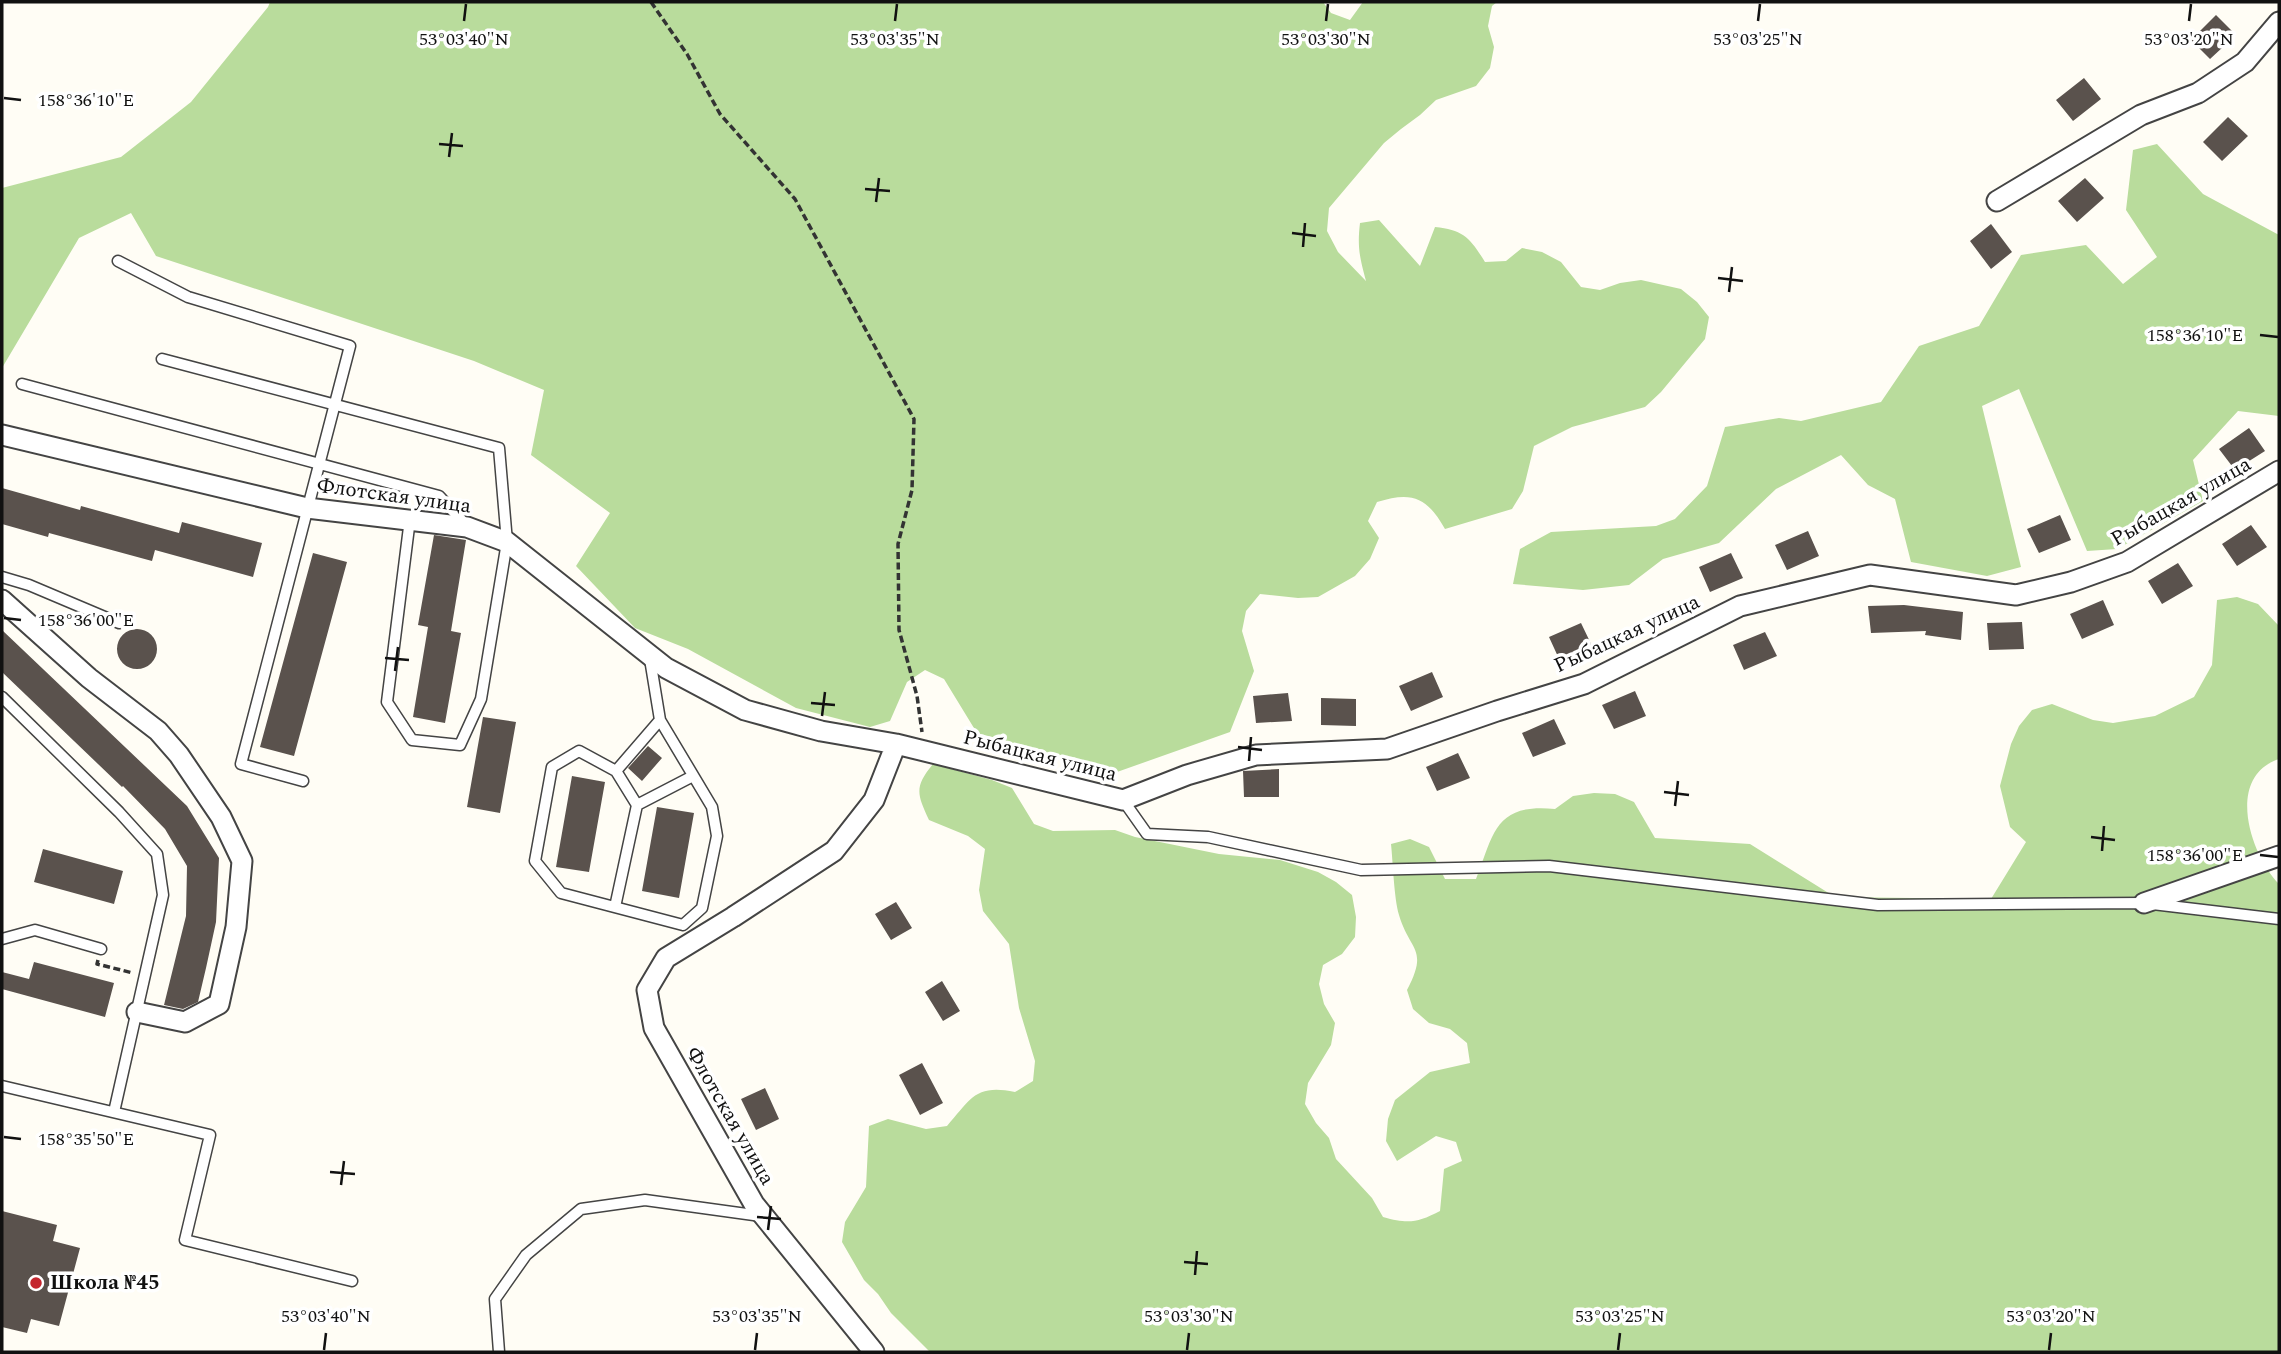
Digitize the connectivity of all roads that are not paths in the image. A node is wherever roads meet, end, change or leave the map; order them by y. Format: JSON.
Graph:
{"nodes":[{"id":1,"x":2279,"y":22,"type":"edge"},
{"id":2,"x":1997,"y":201,"type":"dead end"},
{"id":3,"x":118,"y":261,"type":"dead end"},
{"id":4,"x":162,"y":359,"type":"dead end"},
{"id":5,"x":22,"y":384,"type":"dead end"},
{"id":6,"x":335,"y":404,"type":"junction"},
{"id":7,"x":2,"y":435,"type":"edge"},
{"id":8,"x":319,"y":464,"type":"junction"},
{"id":9,"x":2279,"y":471,"type":"edge"},
{"id":10,"x":307,"y":508,"type":"junction"},
{"id":11,"x":410,"y":519,"type":"junction"},
{"id":12,"x":467,"y":527,"type":"junction"},
{"id":13,"x":507,"y":542,"type":"junction"},
{"id":14,"x":2,"y":577,"type":"edge"},
{"id":15,"x":2,"y":600,"type":"edge"},
{"id":16,"x":119,"y":623,"type":"dead end"},
{"id":17,"x":650,"y":657,"type":"junction"},
{"id":18,"x":2,"y":697,"type":"edge"},
{"id":19,"x":660,"y":720,"type":"junction"},
{"id":20,"x":896,"y":744,"type":"junction"},
{"id":21,"x":616,"y":771,"type":"junction"},
{"id":22,"x":693,"y":776,"type":"junction"},
{"id":23,"x":303,"y":782,"type":"dead end"},
{"id":24,"x":1123,"y":800,"type":"junction"},
{"id":25,"x":637,"y":805,"type":"junction"},
{"id":26,"x":2279,"y":856,"type":"edge"},
{"id":27,"x":2144,"y":903,"type":"junction"},
{"id":28,"x":615,"y":907,"type":"junction"},
{"id":29,"x":2279,"y":919,"type":"edge"},
{"id":30,"x":2,"y":939,"type":"edge"},
{"id":31,"x":101,"y":949,"type":"dead end"},
{"id":32,"x":137,"y":1012,"type":"junction"},
{"id":33,"x":2,"y":1086,"type":"edge"},
{"id":34,"x":114,"y":1112,"type":"junction"},
{"id":35,"x":765,"y":1217,"type":"junction"},
{"id":36,"x":352,"y":1281,"type":"dead end"},
{"id":37,"x":499,"y":1352,"type":"edge"},
{"id":38,"x":874,"y":1352,"type":"edge"}],
"edges":[{"from":1,"to":2,"type":"street"},
{"from":3,"to":6,"type":"lane"},
{"from":4,"to":6,"type":"lane"},
{"from":5,"to":8,"type":"lane"},
{"from":6,"to":8,"type":"lane"},
{"from":6,"to":13,"type":"lane"},
{"from":7,"to":10,"type":"street","name":"Флотская улица"},
{"from":8,"to":10,"type":"lane"},
{"from":8,"to":12,"type":"lane"},
{"from":9,"to":24,"type":"street","name":"Рыбацкая улица"},
{"from":10,"to":11,"type":"street","name":"Флотская улица"},
{"from":10,"to":23,"type":"lane"},
{"from":11,"to":12,"type":"street","name":"Флотская улица"},
{"from":11,"to":13,"type":"lane"},
{"from":12,"to":13,"type":"street","name":"Флотская улица"},
{"from":13,"to":17,"type":"street","name":"Флотская улица"},
{"from":14,"to":16,"type":"lane"},
{"from":15,"to":32,"type":"street"},
{"from":17,"to":19,"type":"lane"},
{"from":17,"to":20,"type":"street","name":"Флотская улица"},
{"from":18,"to":32,"type":"lane"},
{"from":19,"to":21,"type":"lane"},
{"from":19,"to":22,"type":"lane"},
{"from":20,"to":24,"type":"street","name":"Рыбацкая улица"},
{"from":20,"to":35,"type":"street","name":"Флотская улица"},
{"from":21,"to":25,"type":"lane"},
{"from":21,"to":28,"type":"lane"},
{"from":22,"to":25,"type":"lane"},
{"from":22,"to":28,"type":"lane"},
{"from":24,"to":27,"type":"lane"},
{"from":25,"to":28,"type":"lane"},
{"from":26,"to":27,"type":"street"},
{"from":27,"to":29,"type":"lane"},
{"from":30,"to":31,"type":"lane"},
{"from":32,"to":34,"type":"lane"},
{"from":33,"to":34,"type":"lane"},
{"from":34,"to":36,"type":"lane"},
{"from":35,"to":37,"type":"lane"},
{"from":35,"to":38,"type":"street","name":"Флотская улица"}]}
